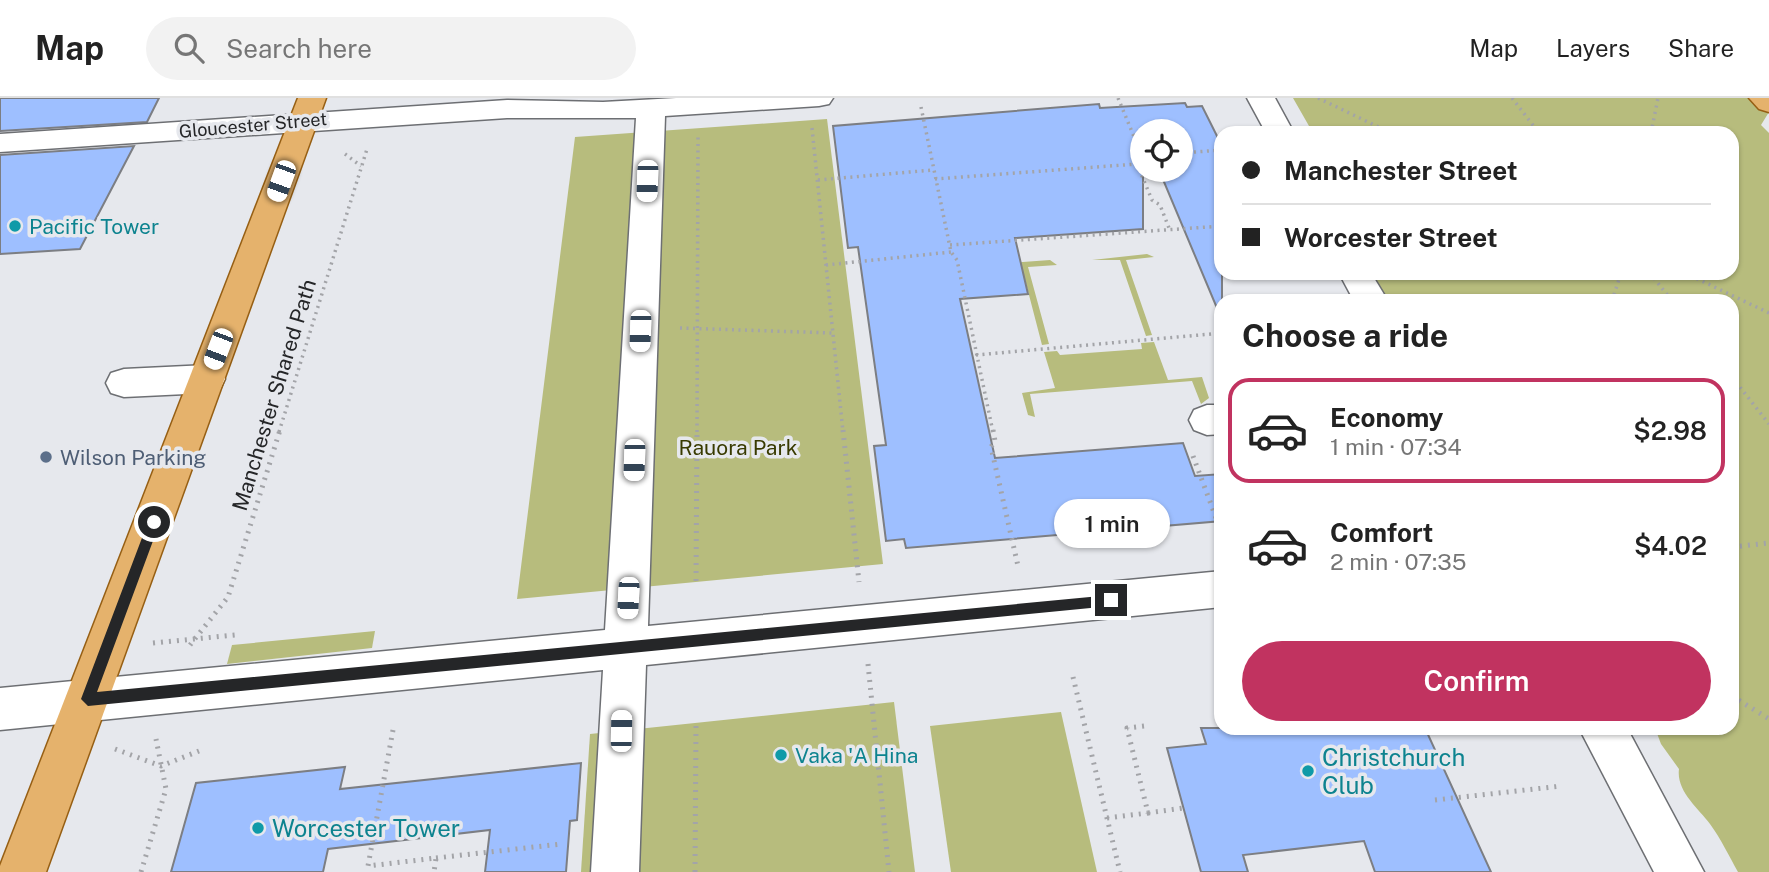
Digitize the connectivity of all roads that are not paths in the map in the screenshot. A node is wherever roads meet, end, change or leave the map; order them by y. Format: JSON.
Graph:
{"nodes":[{"id":1,"x":581,"y":98,"type":"edge"},
{"id":2,"x":1261,"y":98,"type":"edge"},
{"id":3,"x":1763,"y":98,"type":"edge"},
{"id":4,"x":1769,"y":103,"type":"edge"},
{"id":5,"x":651,"y":108,"type":"junction"},
{"id":6,"x":308,"y":109,"type":"edge"},
{"id":7,"x":506,"y":109,"type":"junction"},
{"id":8,"x":815,"y":109,"type":"edge"},
{"id":9,"x":1276,"y":126,"type":"edge"},
{"id":10,"x":0,"y":143,"type":"edge"},
{"id":11,"x":207,"y":379,"type":"junction"},
{"id":12,"x":124,"y":383,"type":"dead end"},
{"id":13,"x":1214,"y":590,"type":"edge"},
{"id":14,"x":625,"y":647,"type":"junction"},
{"id":15,"x":88,"y":699,"type":"junction"},
{"id":16,"x":0,"y":709,"type":"edge"},
{"id":17,"x":1606,"y":735,"type":"edge"},
{"id":18,"x":22,"y":872,"type":"edge"},
{"id":19,"x":615,"y":872,"type":"edge"},
{"id":20,"x":1680,"y":872,"type":"edge"}],
"edges":[{"from":1,"to":7,"type":"street","name":"Gloucester Street"},
{"from":2,"to":9,"type":"street"},
{"from":3,"to":4,"type":"main road"},
{"from":5,"to":7,"type":"street","name":"Gloucester Street"},
{"from":5,"to":8,"type":"street","name":"Gloucester Street"},
{"from":5,"to":14,"type":"street"},
{"from":6,"to":7,"type":"street","name":"Gloucester Street"},
{"from":6,"to":10,"type":"street","name":"Gloucester Street"},
{"from":6,"to":11,"type":"main road"},
{"from":11,"to":12,"type":"street"},
{"from":11,"to":15,"type":"main road"},
{"from":13,"to":14,"type":"street"},
{"from":14,"to":15,"type":"street"},
{"from":14,"to":19,"type":"street"},
{"from":15,"to":16,"type":"street"},
{"from":15,"to":18,"type":"main road"},
{"from":17,"to":20,"type":"street"}]}
